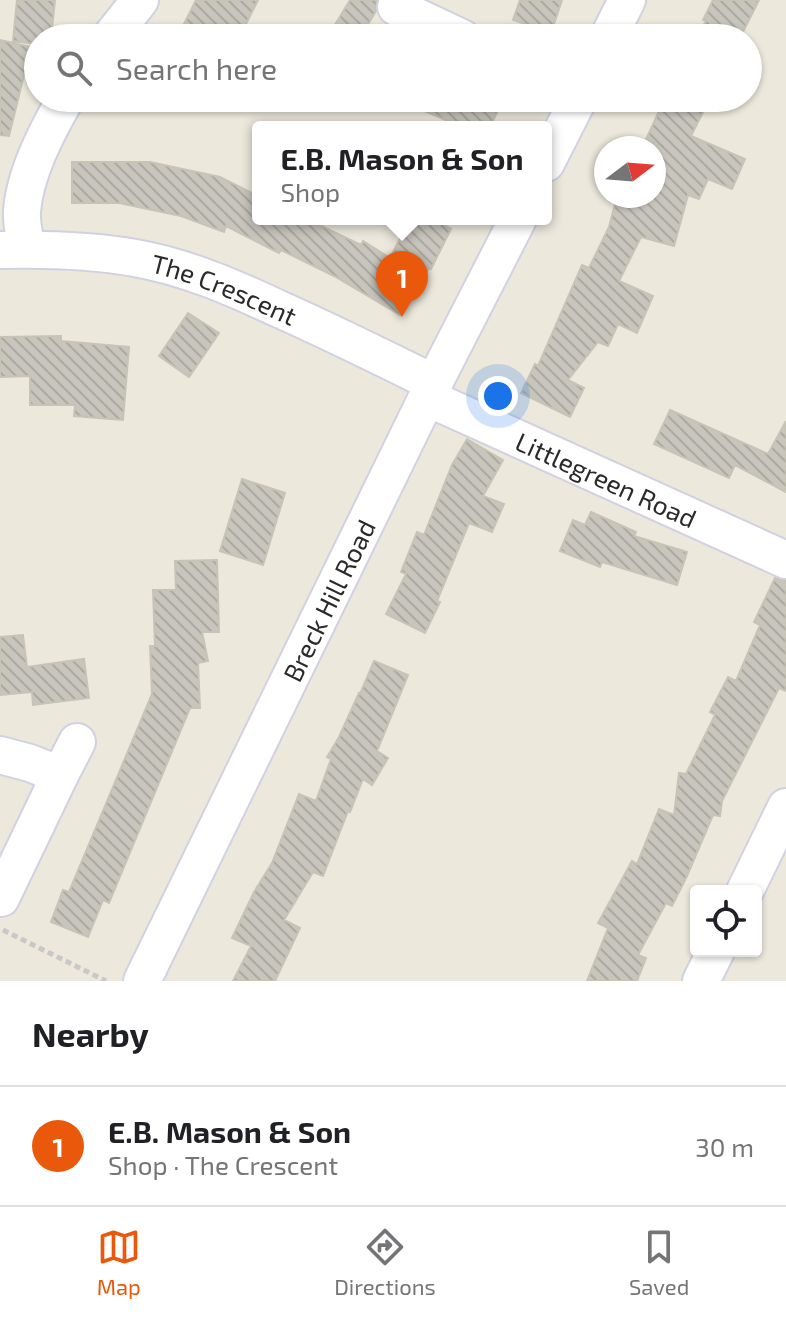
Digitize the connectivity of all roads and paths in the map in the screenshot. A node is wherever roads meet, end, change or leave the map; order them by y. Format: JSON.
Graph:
{"nodes":[{"id":1,"x":140,"y":0,"type":"edge"},
{"id":2,"x":627,"y":0,"type":"edge"},
{"id":3,"x":121,"y":24,"type":"edge"},
{"id":4,"x":615,"y":24,"type":"edge"},
{"id":5,"x":58,"y":112,"type":"edge"},
{"id":6,"x":572,"y":112,"type":"edge"},
{"id":7,"x":552,"y":151,"type":"edge"},
{"id":8,"x":515,"y":225,"type":"edge"},
{"id":9,"x":14,"y":250,"type":"edge"},
{"id":10,"x":431,"y":390,"type":"junction"},
{"id":11,"x":786,"y":560,"type":"edge"},
{"id":12,"x":77,"y":742,"type":"dead end"},
{"id":13,"x":0,"y":755,"type":"edge"},
{"id":14,"x":60,"y":775,"type":"junction"},
{"id":15,"x":786,"y":807,"type":"edge"},
{"id":16,"x":748,"y":885,"type":"edge"},
{"id":17,"x":1,"y":898,"type":"edge"},
{"id":18,"x":713,"y":957,"type":"edge"},
{"id":19,"x":106,"y":981,"type":"edge"},
{"id":20,"x":142,"y":981,"type":"edge"},
{"id":21,"x":701,"y":981,"type":"edge"}],
"edges":[{"from":1,"to":3,"type":"street"},
{"from":2,"to":4,"type":"street"},
{"from":5,"to":9,"type":"street"},
{"from":6,"to":7,"type":"street"},
{"from":8,"to":10,"type":"street","name":"Breck Hill Road"},
{"from":9,"to":10,"type":"street","name":"The Crescent"},
{"from":10,"to":11,"type":"street","name":"Littlegreen Road"},
{"from":10,"to":20,"type":"street","name":"Breck Hill Road"},
{"from":12,"to":14,"type":"street"},
{"from":13,"to":14,"type":"street"},
{"from":14,"to":17,"type":"street"},
{"from":15,"to":16,"type":"street"},
{"from":17,"to":19,"type":"path"},
{"from":18,"to":21,"type":"street"}]}
